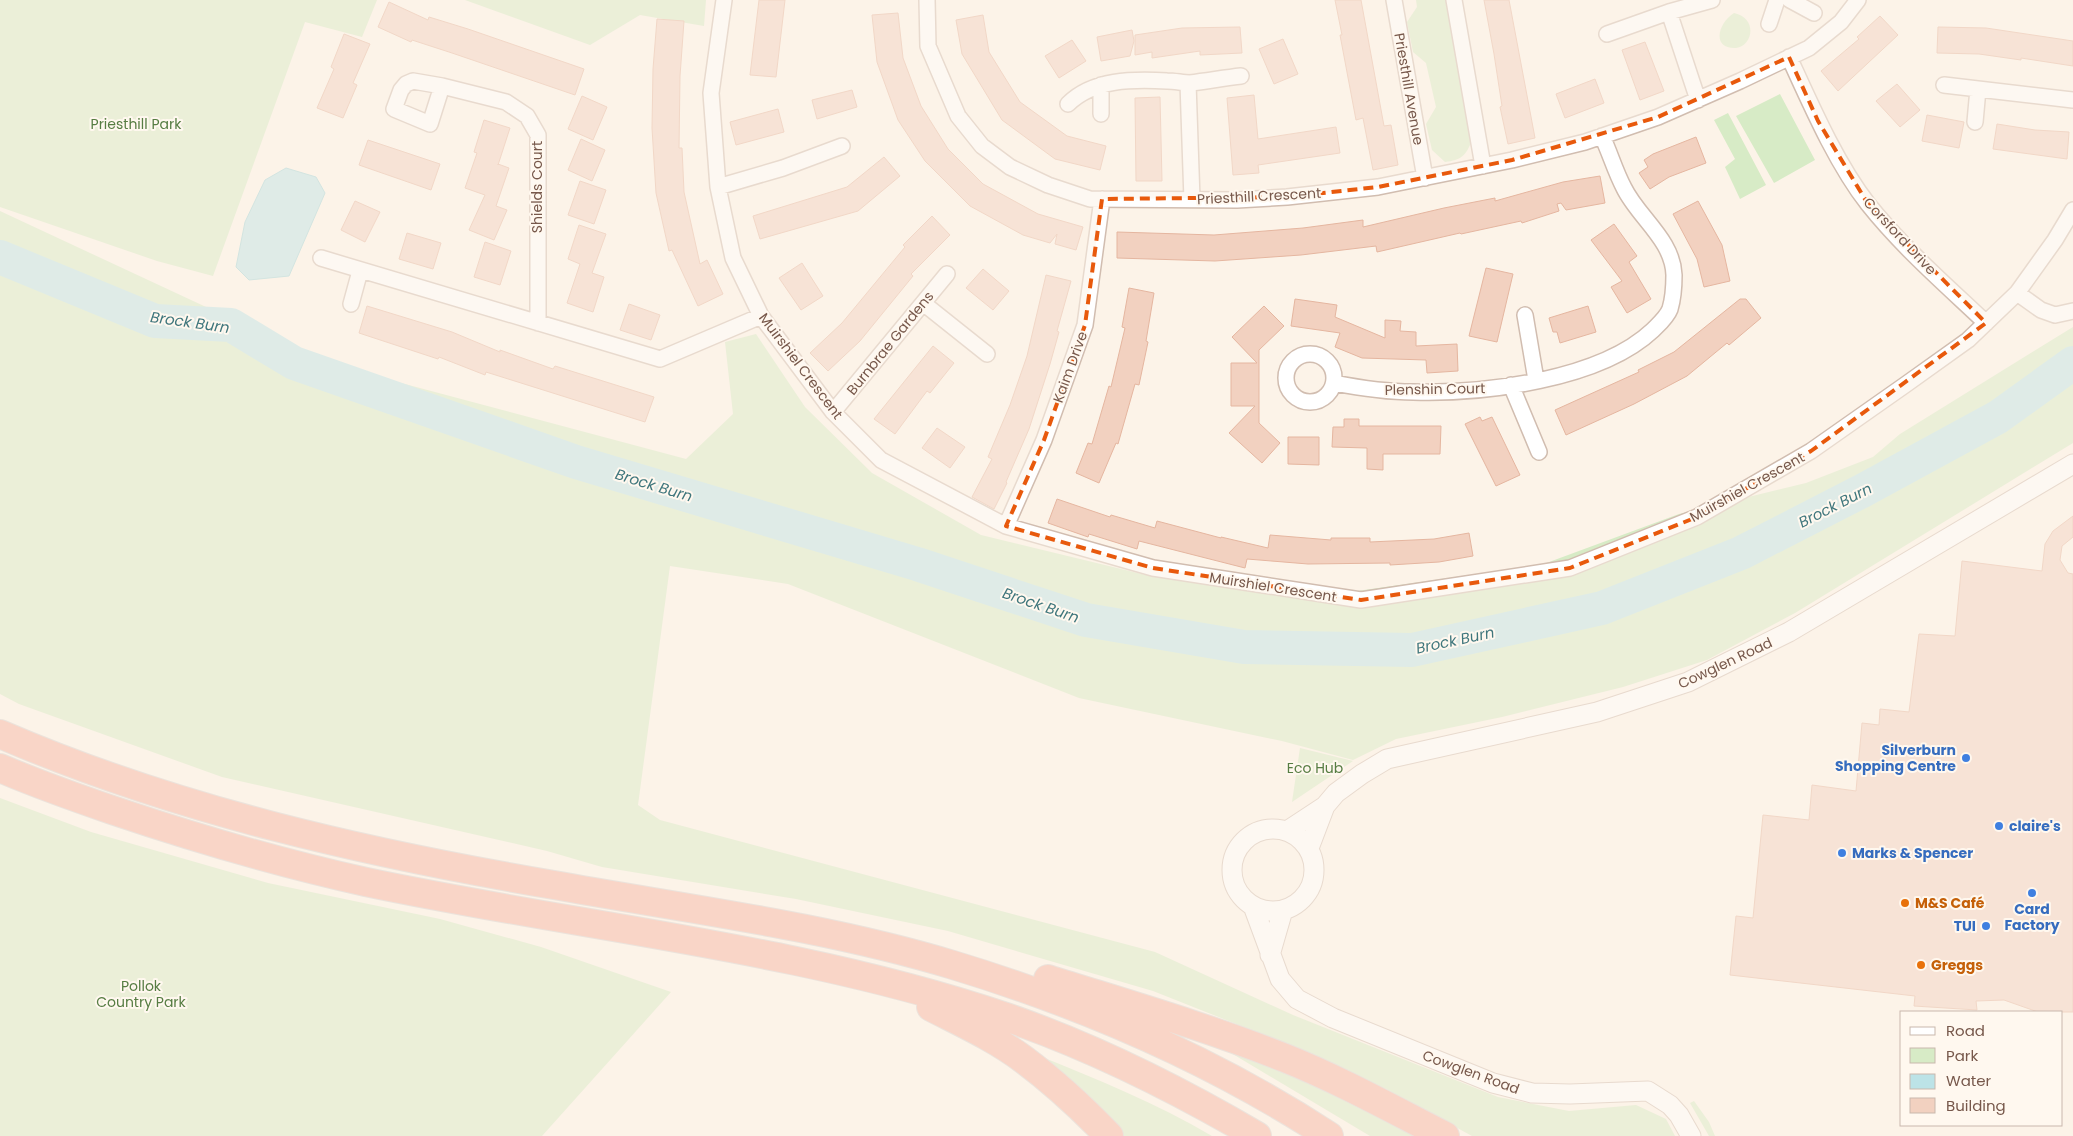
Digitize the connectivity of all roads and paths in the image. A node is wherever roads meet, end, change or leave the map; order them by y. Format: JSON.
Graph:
{"nodes":[{"id":1,"x":724,"y":0,"type":"edge"},
{"id":2,"x":927,"y":0,"type":"edge"},
{"id":3,"x":1394,"y":0,"type":"edge"},
{"id":4,"x":1454,"y":0,"type":"edge"},
{"id":5,"x":1712,"y":0,"type":"edge"},
{"id":6,"x":1777,"y":0,"type":"edge"},
{"id":7,"x":1790,"y":0,"type":"edge"},
{"id":8,"x":1858,"y":0,"type":"edge"},
{"id":9,"x":1669,"y":12,"type":"junction"},
{"id":10,"x":1814,"y":13,"type":"dead end"},
{"id":11,"x":1768,"y":24,"type":"dead end"},
{"id":12,"x":1607,"y":34,"type":"dead end"},
{"id":13,"x":1789,"y":58,"type":"junction"},
{"id":14,"x":1240,"y":76,"type":"dead end"},
{"id":15,"x":1188,"y":83,"type":"junction"},
{"id":16,"x":1101,"y":85,"type":"junction"},
{"id":17,"x":1944,"y":85,"type":"dead end"},
{"id":18,"x":442,"y":86,"type":"dead end"},
{"id":19,"x":1978,"y":89,"type":"junction"},
{"id":20,"x":1698,"y":100,"type":"junction"},
{"id":21,"x":2073,"y":100,"type":"edge"},
{"id":22,"x":1068,"y":104,"type":"dead end"},
{"id":23,"x":1102,"y":114,"type":"dead end"},
{"id":24,"x":1974,"y":122,"type":"dead end"},
{"id":25,"x":1602,"y":136,"type":"junction"},
{"id":26,"x":842,"y":146,"type":"dead end"},
{"id":27,"x":1483,"y":166,"type":"junction"},
{"id":28,"x":1425,"y":178,"type":"junction"},
{"id":29,"x":718,"y":187,"type":"junction"},
{"id":30,"x":1102,"y":199,"type":"junction"},
{"id":31,"x":1192,"y":200,"type":"junction"},
{"id":32,"x":2073,"y":210,"type":"edge"},
{"id":33,"x":321,"y":258,"type":"dead end"},
{"id":34,"x":360,"y":271,"type":"junction"},
{"id":35,"x":947,"y":274,"type":"dead end"},
{"id":36,"x":2017,"y":293,"type":"junction"},
{"id":37,"x":923,"y":303,"type":"junction"},
{"id":38,"x":351,"y":304,"type":"dead end"},
{"id":39,"x":2073,"y":311,"type":"edge"},
{"id":40,"x":1524,"y":315,"type":"dead end"},
{"id":41,"x":761,"y":316,"type":"junction"},
{"id":42,"x":538,"y":323,"type":"junction"},
{"id":43,"x":1986,"y":323,"type":"junction"},
{"id":44,"x":987,"y":354,"type":"dead end"},
{"id":45,"x":1536,"y":380,"type":"junction"},
{"id":46,"x":1334,"y":383,"type":"dead end"},
{"id":47,"x":1511,"y":385,"type":"junction"},
{"id":48,"x":833,"y":412,"type":"junction"},
{"id":49,"x":1539,"y":452,"type":"dead end"},
{"id":50,"x":2073,"y":464,"type":"edge"},
{"id":51,"x":1006,"y":526,"type":"junction"},
{"id":52,"x":0,"y":734,"type":"edge"},
{"id":53,"x":0,"y":768,"type":"edge"},
{"id":54,"x":1324,"y":806,"type":"junction"},
{"id":55,"x":1287,"y":830,"type":"junction"},
{"id":56,"x":1309,"y":848,"type":"junction"},
{"id":57,"x":1253,"y":906,"type":"junction"},
{"id":58,"x":1283,"y":910,"type":"junction"},
{"id":59,"x":865,"y":942,"type":"junction"},
{"id":60,"x":1270,"y":955,"type":"junction"},
{"id":61,"x":874,"y":978,"type":"junction"},
{"id":62,"x":1690,"y":1135,"type":"edge"},
{"id":63,"x":1109,"y":1136,"type":"edge"},
{"id":64,"x":1257,"y":1136,"type":"edge"},
{"id":65,"x":1329,"y":1136,"type":"edge"},
{"id":66,"x":1445,"y":1136,"type":"edge"}],
"edges":[{"from":1,"to":29,"type":"street","name":"Muirshiel Crescent"},
{"from":2,"to":30,"type":"street","name":"Priesthill Crescent"},
{"from":3,"to":28,"type":"street","name":"Priesthill Avenue"},
{"from":4,"to":27,"type":"street"},
{"from":5,"to":9,"type":"street"},
{"from":6,"to":11,"type":"street"},
{"from":7,"to":10,"type":"street"},
{"from":8,"to":13,"type":"street","name":"Priesthill Crescent"},
{"from":9,"to":12,"type":"street"},
{"from":9,"to":20,"type":"street"},
{"from":13,"to":20,"type":"street","name":"Priesthill Crescent"},
{"from":13,"to":43,"type":"street","name":"Corsford Drive"},
{"from":14,"to":15,"type":"street"},
{"from":15,"to":16,"type":"street"},
{"from":15,"to":31,"type":"street"},
{"from":16,"to":22,"type":"street"},
{"from":16,"to":23,"type":"street"},
{"from":17,"to":19,"type":"street"},
{"from":18,"to":42,"type":"street","name":"Shields Court"},
{"from":19,"to":21,"type":"street"},
{"from":19,"to":24,"type":"street"},
{"from":20,"to":25,"type":"street","name":"Priesthill Crescent"},
{"from":25,"to":27,"type":"street","name":"Priesthill Crescent"},
{"from":25,"to":45,"type":"street","name":"Plenshin Court"},
{"from":26,"to":29,"type":"street"},
{"from":27,"to":28,"type":"street","name":"Priesthill Crescent"},
{"from":28,"to":31,"type":"street","name":"Priesthill Crescent"},
{"from":29,"to":41,"type":"street","name":"Muirshiel Crescent"},
{"from":30,"to":31,"type":"street","name":"Priesthill Crescent"},
{"from":30,"to":51,"type":"street","name":"Kaim Drive"},
{"from":32,"to":36,"type":"street","name":"Muirshiel Crescent"},
{"from":33,"to":34,"type":"street"},
{"from":34,"to":38,"type":"street"},
{"from":34,"to":42,"type":"street"},
{"from":35,"to":37,"type":"street","name":"Burnbrae Gardens"},
{"from":36,"to":39,"type":"street"},
{"from":36,"to":43,"type":"street","name":"Muirshiel Crescent"},
{"from":37,"to":44,"type":"street"},
{"from":37,"to":48,"type":"street","name":"Burnbrae Gardens"},
{"from":40,"to":45,"type":"street"},
{"from":41,"to":42,"type":"street"},
{"from":41,"to":48,"type":"street","name":"Muirshiel Crescent"},
{"from":43,"to":51,"type":"street","name":"Muirshiel Crescent"},
{"from":45,"to":47,"type":"street","name":"Plenshin Court"},
{"from":46,"to":47,"type":"street","name":"Plenshin Court"},
{"from":47,"to":49,"type":"street"},
{"from":48,"to":51,"type":"street","name":"Muirshiel Crescent"},
{"from":50,"to":54,"type":"street","name":"Cowglen Road"},
{"from":52,"to":59,"type":"highway"},
{"from":53,"to":61,"type":"highway"},
{"from":54,"to":55,"type":"street","name":"Cowglen Road"},
{"from":54,"to":56,"type":"street","name":"Cowglen Road"},
{"from":55,"to":56,"type":"street"},
{"from":55,"to":57,"type":"street"},
{"from":56,"to":58,"type":"street"},
{"from":57,"to":58,"type":"street"},
{"from":57,"to":60,"type":"street","name":"Cowglen Road"},
{"from":58,"to":60,"type":"street"},
{"from":59,"to":65,"type":"highway"},
{"from":59,"to":66,"type":"highway"},
{"from":60,"to":62,"type":"street","name":"Cowglen Road"},
{"from":61,"to":63,"type":"highway"},
{"from":61,"to":64,"type":"highway"}]}
